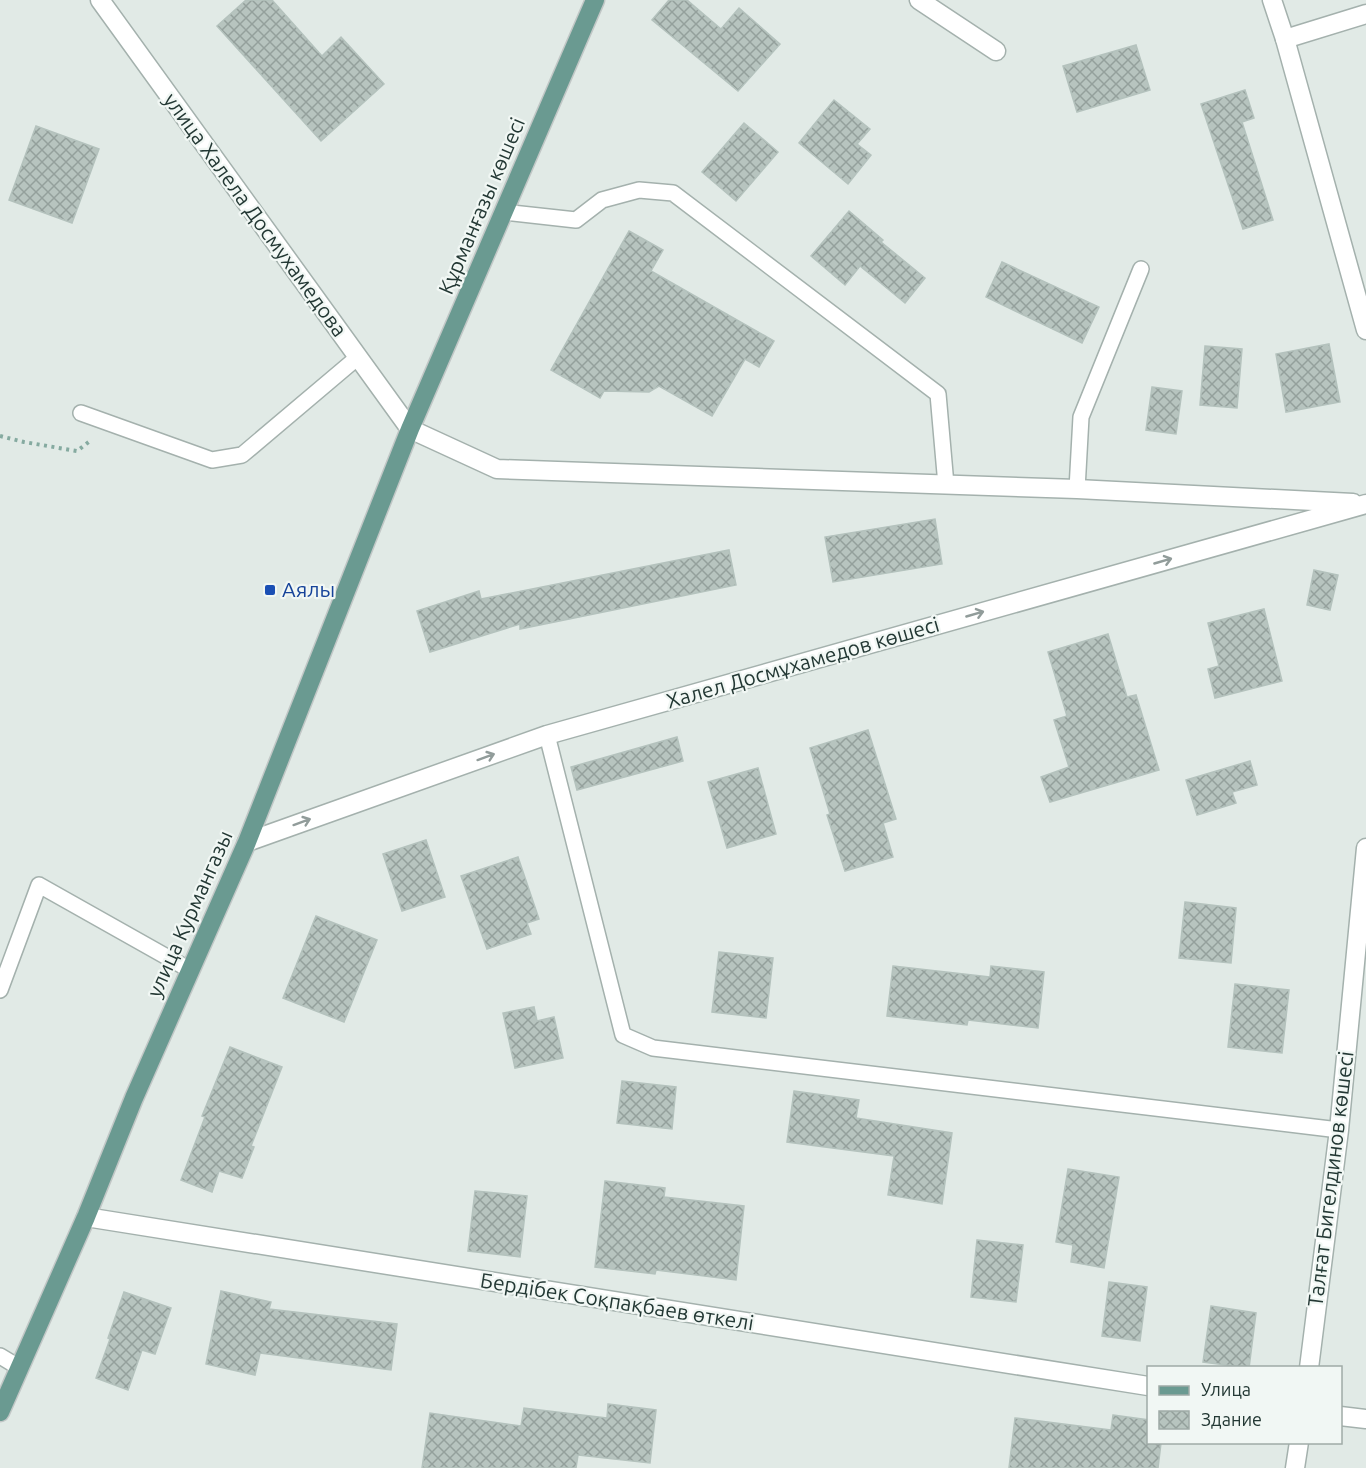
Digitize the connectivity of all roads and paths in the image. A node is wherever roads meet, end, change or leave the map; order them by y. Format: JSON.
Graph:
{"nodes":[{"id":1,"x":100,"y":0,"type":"edge"},
{"id":2,"x":595,"y":0,"type":"edge"},
{"id":3,"x":919,"y":0,"type":"edge"},
{"id":4,"x":1272,"y":0,"type":"edge"},
{"id":5,"x":1366,"y":14,"type":"edge"},
{"id":6,"x":1284,"y":39,"type":"junction"},
{"id":7,"x":996,"y":51,"type":"dead end"},
{"id":8,"x":504,"y":212,"type":"junction"},
{"id":9,"x":1141,"y":269,"type":"dead end"},
{"id":10,"x":1366,"y":330,"type":"edge"},
{"id":11,"x":358,"y":357,"type":"junction"},
{"id":12,"x":81,"y":413,"type":"dead end"},
{"id":13,"x":112,"y":424,"type":"junction"},
{"id":14,"x":410,"y":429,"type":"junction"},
{"id":15,"x":0,"y":436,"type":"edge"},
{"id":16,"x":946,"y":485,"type":"junction"},
{"id":17,"x":1077,"y":489,"type":"junction"},
{"id":18,"x":1366,"y":504,"type":"edge"},
{"id":19,"x":547,"y":735,"type":"junction"},
{"id":20,"x":247,"y":842,"type":"junction"},
{"id":21,"x":1366,"y":848,"type":"edge"},
{"id":22,"x":190,"y":970,"type":"junction"},
{"id":23,"x":0,"y":990,"type":"edge"},
{"id":24,"x":1339,"y":1130,"type":"junction"},
{"id":25,"x":86,"y":1217,"type":"junction"},
{"id":26,"x":0,"y":1356,"type":"edge"},
{"id":27,"x":1309,"y":1366,"type":"edge"},
{"id":28,"x":20,"y":1368,"type":"junction"},
{"id":29,"x":1147,"y":1386,"type":"edge"},
{"id":30,"x":0,"y":1412,"type":"edge"},
{"id":31,"x":1342,"y":1416,"type":"edge"},
{"id":32,"x":1366,"y":1419,"type":"edge"},
{"id":33,"x":1299,"y":1444,"type":"edge"},
{"id":34,"x":1295,"y":1468,"type":"edge"}],
"edges":[{"from":1,"to":11,"type":"street","name":"улица Халела Досмухамедова"},
{"from":2,"to":8,"type":"main road","name":"Құрманғазы көшесі"},
{"from":3,"to":7,"type":"street"},
{"from":4,"to":6,"type":"street"},
{"from":5,"to":6,"type":"street"},
{"from":6,"to":10,"type":"street"},
{"from":8,"to":14,"type":"main road","name":"Құрманғазы көшесі"},
{"from":8,"to":16,"type":"lane"},
{"from":9,"to":17,"type":"lane"},
{"from":11,"to":13,"type":"lane"},
{"from":11,"to":14,"type":"street","name":"улица Халела Досмухамедова"},
{"from":12,"to":13,"type":"lane"},
{"from":13,"to":15,"type":"path"},
{"from":14,"to":16,"type":"street","name":"Халел Досмұхамедов көшесі"},
{"from":14,"to":20,"type":"main road","name":"улица Курмангазы"},
{"from":16,"to":17,"type":"street","name":"Халел Досмұхамедов көшесі"},
{"from":17,"to":18,"type":"street","name":"Халел Досмұхамедов көшесі"},
{"from":19,"to":18,"type":"street","name":"Халел Досмұхамедов көшесі","one_way":true},
{"from":20,"to":19,"type":"street","name":"Халел Досмұхамедов көшесі","one_way":true},
{"from":19,"to":24,"type":"lane"},
{"from":20,"to":22,"type":"main road","name":"улица Курмангазы"},
{"from":21,"to":24,"type":"street","name":"Талғат Бигелдинов көшесі"},
{"from":22,"to":23,"type":"lane"},
{"from":22,"to":25,"type":"main road","name":"улица Курмангазы"},
{"from":24,"to":27,"type":"street","name":"Талғат Бигелдинов көшесі"},
{"from":25,"to":28,"type":"main road","name":"улица Курмангазы"},
{"from":25,"to":29,"type":"street","name":"Бердібек Соқпақбаев өткелі"},
{"from":26,"to":28,"type":"lane"},
{"from":28,"to":30,"type":"main road","name":"улица Курмангазы"},
{"from":31,"to":32,"type":"street"},
{"from":33,"to":34,"type":"street"}]}
